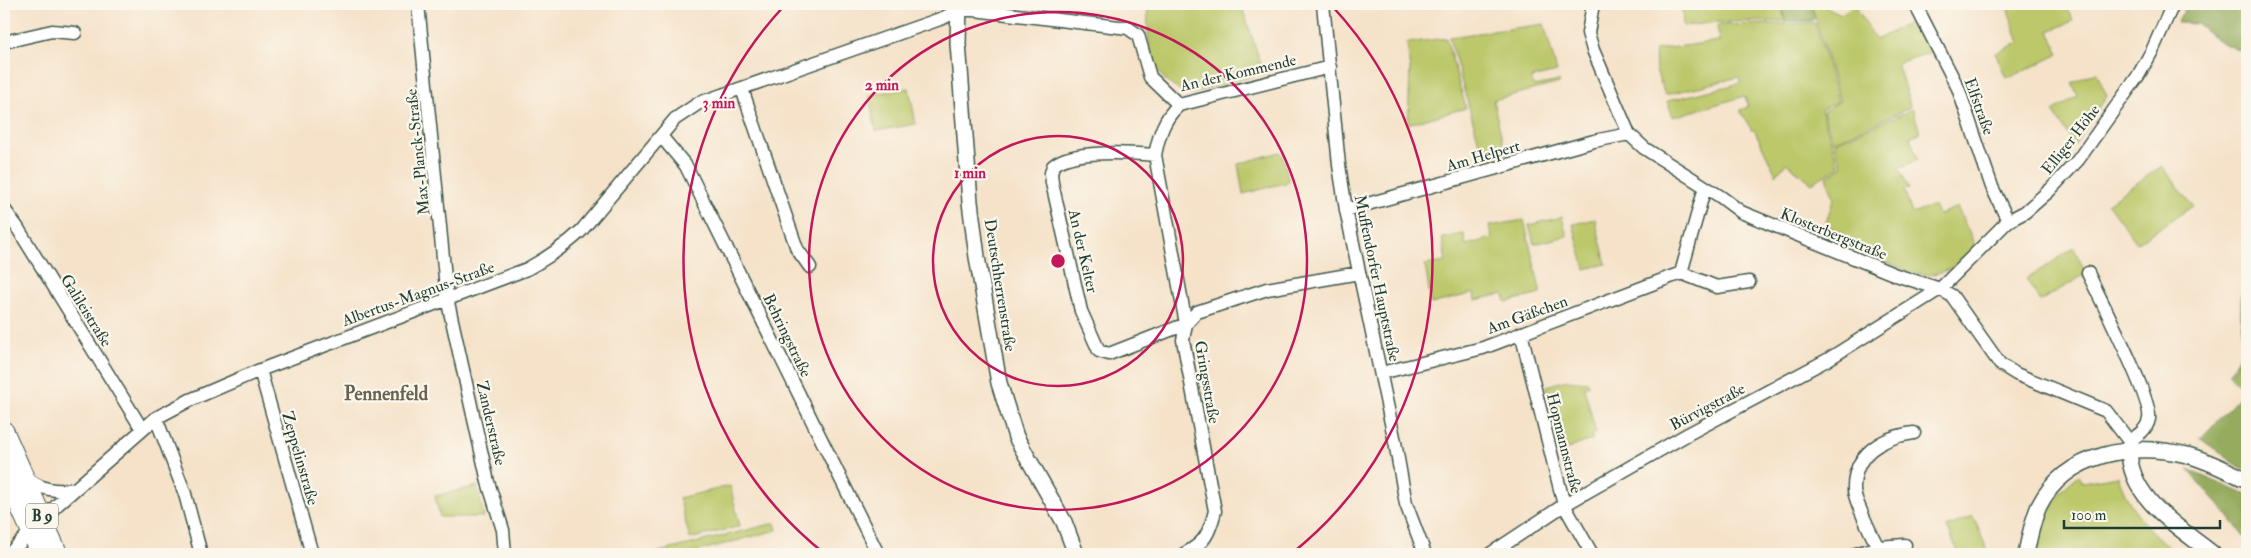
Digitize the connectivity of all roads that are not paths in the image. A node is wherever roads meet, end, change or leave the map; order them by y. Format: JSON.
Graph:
{"nodes":[{"id":1,"x":418,"y":4,"type":"edge"},
{"id":2,"x":1324,"y":4,"type":"edge"},
{"id":3,"x":1593,"y":4,"type":"edge"},
{"id":4,"x":1915,"y":4,"type":"edge"},
{"id":5,"x":2174,"y":4,"type":"edge"},
{"id":6,"x":959,"y":7,"type":"edge"},
{"id":7,"x":75,"y":33,"type":"dead end"},
{"id":8,"x":4,"y":42,"type":"edge"},
{"id":9,"x":1330,"y":66,"type":"junction"},
{"id":10,"x":742,"y":89,"type":"junction"},
{"id":11,"x":1179,"y":105,"type":"junction"},
{"id":12,"x":1629,"y":134,"type":"junction"},
{"id":13,"x":661,"y":136,"type":"junction"},
{"id":14,"x":1155,"y":154,"type":"junction"},
{"id":15,"x":1705,"y":187,"type":"junction"},
{"id":16,"x":4,"y":209,"type":"edge"},
{"id":17,"x":1346,"y":210,"type":"junction"},
{"id":18,"x":2008,"y":221,"type":"junction"},
{"id":19,"x":810,"y":267,"type":"dead end"},
{"id":20,"x":1359,"y":273,"type":"junction"},
{"id":21,"x":1681,"y":273,"type":"junction"},
{"id":22,"x":2088,"y":273,"type":"dead end"},
{"id":23,"x":1749,"y":282,"type":"dead end"},
{"id":24,"x":1940,"y":289,"type":"junction"},
{"id":25,"x":447,"y":298,"type":"junction"},
{"id":26,"x":1186,"y":324,"type":"junction"},
{"id":27,"x":1521,"y":333,"type":"junction"},
{"id":28,"x":260,"y":370,"type":"junction"},
{"id":29,"x":1381,"y":373,"type":"junction"},
{"id":30,"x":156,"y":418,"type":"junction"},
{"id":31,"x":142,"y":429,"type":"junction"},
{"id":32,"x":4,"y":431,"type":"edge"},
{"id":33,"x":1914,"y":433,"type":"dead end"},
{"id":34,"x":2129,"y":445,"type":"junction"},
{"id":35,"x":4,"y":471,"type":"edge"},
{"id":36,"x":25,"y":477,"type":"junction"},
{"id":37,"x":2247,"y":480,"type":"edge"},
{"id":38,"x":75,"y":489,"type":"junction"},
{"id":39,"x":1564,"y":504,"type":"junction"},
{"id":40,"x":37,"y":525,"type":"junction"},
{"id":41,"x":1905,"y":545,"type":"dead end"},
{"id":42,"x":1878,"y":547,"type":"junction"},
{"id":43,"x":9,"y":554,"type":"edge"},
{"id":44,"x":41,"y":554,"type":"edge"},
{"id":45,"x":58,"y":554,"type":"edge"},
{"id":46,"x":202,"y":554,"type":"edge"},
{"id":47,"x":312,"y":554,"type":"edge"},
{"id":48,"x":505,"y":554,"type":"edge"},
{"id":49,"x":878,"y":554,"type":"edge"},
{"id":50,"x":1076,"y":554,"type":"edge"},
{"id":51,"x":1184,"y":554,"type":"edge"},
{"id":52,"x":1425,"y":554,"type":"edge"},
{"id":53,"x":1490,"y":554,"type":"edge"},
{"id":54,"x":1592,"y":554,"type":"edge"},
{"id":55,"x":1856,"y":554,"type":"edge"},
{"id":56,"x":2026,"y":554,"type":"edge"},
{"id":57,"x":2213,"y":554,"type":"edge"}],
"edges":[{"from":1,"to":25,"type":"street","name":"Max-Planck-Straße"},
{"from":2,"to":9,"type":"street","name":"Muffendorfer Hauptstraße"},
{"from":3,"to":12,"type":"street","name":"Klosterbergstraße"},
{"from":4,"to":18,"type":"street","name":"Elfstraße"},
{"from":5,"to":18,"type":"street","name":"Elliger Höhe"},
{"from":6,"to":10,"type":"street","name":"Albertus-Magnus-Straße"},
{"from":6,"to":11,"type":"street","name":"An der Kommende"},
{"from":6,"to":50,"type":"street","name":"Deutschherrenstraße"},
{"from":7,"to":8,"type":"street"},
{"from":9,"to":11,"type":"street","name":"An der Kommende"},
{"from":9,"to":17,"type":"street","name":"Muffendorfer Hauptstraße"},
{"from":10,"to":13,"type":"street","name":"Albertus-Magnus-Straße"},
{"from":10,"to":19,"type":"street"},
{"from":11,"to":14,"type":"street"},
{"from":12,"to":15,"type":"street","name":"Klosterbergstraße"},
{"from":12,"to":17,"type":"street","name":"Am Helpert"},
{"from":13,"to":25,"type":"street","name":"Albertus-Magnus-Straße"},
{"from":13,"to":49,"type":"street","name":"Behringstraße"},
{"from":14,"to":26,"type":"street"},
{"from":14,"to":26,"type":"street","name":"An der Kelter"},
{"from":15,"to":21,"type":"street"},
{"from":15,"to":24,"type":"street","name":"Klosterbergstraße"},
{"from":16,"to":31,"type":"street","name":"Galileistraße"},
{"from":17,"to":20,"type":"street","name":"Muffendorfer Hauptstraße"},
{"from":18,"to":24,"type":"street","name":"Elliger Höhe"},
{"from":20,"to":26,"type":"street","name":"Gringsstraße"},
{"from":20,"to":29,"type":"street","name":"Muffendorfer Hauptstraße"},
{"from":21,"to":23,"type":"street"},
{"from":21,"to":27,"type":"street","name":"Am Gäßchen"},
{"from":22,"to":34,"type":"street"},
{"from":24,"to":34,"type":"street","name":"Klosterbergstraße"},
{"from":24,"to":39,"type":"street","name":"Bürvigstraße"},
{"from":25,"to":28,"type":"street","name":"Albertus-Magnus-Straße"},
{"from":25,"to":48,"type":"street","name":"Zanderstraße"},
{"from":26,"to":51,"type":"street","name":"Gringsstraße"},
{"from":27,"to":29,"type":"street","name":"Am Gäßchen"},
{"from":27,"to":39,"type":"street","name":"Hopmannstraße"},
{"from":28,"to":30,"type":"street","name":"Albertus-Magnus-Straße"},
{"from":28,"to":47,"type":"street","name":"Zeppelinstraße"},
{"from":29,"to":52,"type":"street","name":"Muffendorfer Hauptstraße"},
{"from":30,"to":31,"type":"street","name":"Albertus-Magnus-Straße"},
{"from":30,"to":46,"type":"street"},
{"from":31,"to":38,"type":"street","name":"Albertus-Magnus-Straße"},
{"from":32,"to":36,"type":"main road","number":"B 9"},
{"from":33,"to":42,"type":"street"},
{"from":34,"to":37,"type":"street"},
{"from":34,"to":56,"type":"street"},
{"from":34,"to":57,"type":"street"},
{"from":35,"to":40,"type":"main road","number":"B 9"},
{"from":36,"to":38,"type":"street"},
{"from":36,"to":40,"type":"main road","number":"B 9"},
{"from":38,"to":40,"type":"street","name":"Albertus-Magnus-Straße"},
{"from":39,"to":53,"type":"street","name":"Bürvigstraße"},
{"from":39,"to":54,"type":"street","name":"Hopmannstraße"},
{"from":40,"to":43,"type":"street","name":"Albertus-Magnus-Straße"},
{"from":40,"to":44,"type":"main road","number":"B 9"},
{"from":40,"to":45,"type":"main road","number":"B 9"},
{"from":41,"to":42,"type":"street"},
{"from":42,"to":55,"type":"street"}]}
